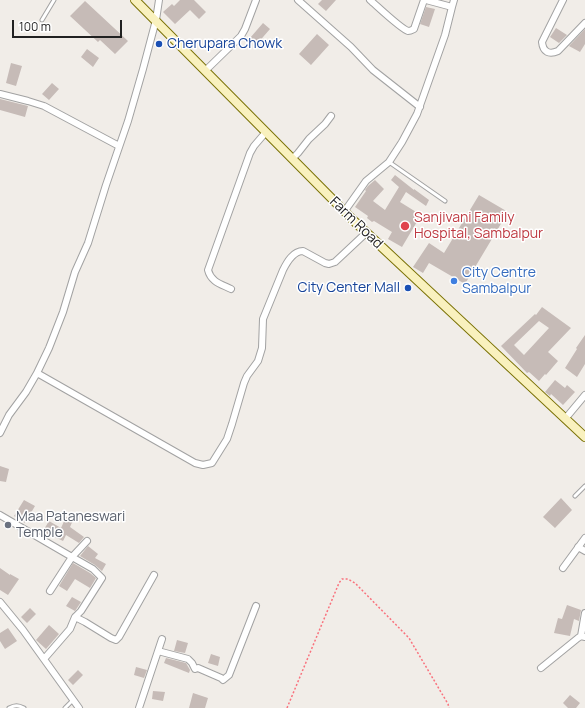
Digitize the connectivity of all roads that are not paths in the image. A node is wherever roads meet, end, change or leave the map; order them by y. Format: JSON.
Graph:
{"nodes":[{"id":1,"x":54,"y":0,"type":"edge"},
{"id":2,"x":135,"y":0,"type":"edge"},
{"id":3,"x":158,"y":0,"type":"edge"},
{"id":4,"x":256,"y":0,"type":"edge"},
{"id":5,"x":298,"y":0,"type":"edge"},
{"id":6,"x":370,"y":0,"type":"edge"},
{"id":7,"x":425,"y":0,"type":"edge"},
{"id":8,"x":454,"y":0,"type":"edge"},
{"id":9,"x":563,"y":0,"type":"edge"},
{"id":10,"x":452,"y":7,"type":"junction"},
{"id":11,"x":42,"y":20,"type":"dead end"},
{"id":12,"x":156,"y":20,"type":"junction"},
{"id":13,"x":585,"y":23,"type":"edge"},
{"id":14,"x":205,"y":71,"type":"junction"},
{"id":15,"x":0,"y":94,"type":"edge"},
{"id":16,"x":420,"y":107,"type":"junction"},
{"id":17,"x":331,"y":116,"type":"dead end"},
{"id":18,"x":266,"y":132,"type":"junction"},
{"id":19,"x":119,"y":146,"type":"junction"},
{"id":20,"x":292,"y":159,"type":"junction"},
{"id":21,"x":389,"y":162,"type":"junction"},
{"id":22,"x":445,"y":201,"type":"dead end"},
{"id":23,"x":344,"y":212,"type":"junction"},
{"id":24,"x":366,"y":233,"type":"junction"},
{"id":25,"x":231,"y":289,"type":"dead end"},
{"id":26,"x":37,"y":373,"type":"junction"},
{"id":27,"x":585,"y":395,"type":"edge"},
{"id":28,"x":565,"y":419,"type":"junction"},
{"id":29,"x":0,"y":433,"type":"edge"},
{"id":30,"x":585,"y":437,"type":"edge"},
{"id":31,"x":585,"y":486,"type":"edge"},
{"id":32,"x":575,"y":496,"type":"dead end"},
{"id":33,"x":0,"y":515,"type":"edge"},
{"id":34,"x":585,"y":538,"type":"edge"},
{"id":35,"x":87,"y":541,"type":"dead end"},
{"id":36,"x":578,"y":547,"type":"junction"},
{"id":37,"x":585,"y":551,"type":"edge"},
{"id":38,"x":72,"y":557,"type":"junction"},
{"id":39,"x":563,"y":568,"type":"dead end"},
{"id":40,"x":154,"y":575,"type":"dead end"},
{"id":41,"x":50,"y":591,"type":"dead end"},
{"id":42,"x":0,"y":602,"type":"edge"},
{"id":43,"x":256,"y":606,"type":"dead end"},
{"id":44,"x":585,"y":613,"type":"edge"},
{"id":45,"x":76,"y":617,"type":"junction"},
{"id":46,"x":583,"y":637,"type":"edge"},
{"id":47,"x":162,"y":639,"type":"dead end"},
{"id":48,"x":158,"y":651,"type":"junction"},
{"id":49,"x":44,"y":659,"type":"junction"},
{"id":50,"x":541,"y":668,"type":"dead end"},
{"id":51,"x":73,"y":700,"type":"junction"},
{"id":52,"x":9,"y":708,"type":"edge"},
{"id":53,"x":24,"y":708,"type":"edge"},
{"id":54,"x":65,"y":708,"type":"edge"},
{"id":55,"x":79,"y":708,"type":"edge"},
{"id":56,"x":139,"y":708,"type":"edge"}],
"edges":[{"from":1,"to":11,"type":"lane"},
{"from":2,"to":12,"type":"main road","name":"Farm Road"},
{"from":3,"to":12,"type":"street"},
{"from":4,"to":14,"type":"street"},
{"from":5,"to":16,"type":"street"},
{"from":6,"to":7,"type":"street"},
{"from":7,"to":10,"type":"street"},
{"from":8,"to":10,"type":"street"},
{"from":9,"to":13,"type":"street"},
{"from":10,"to":16,"type":"street"},
{"from":12,"to":14,"type":"main road","name":"Farm Road"},
{"from":12,"to":19,"type":"street"},
{"from":14,"to":18,"type":"main road","name":"Farm Road"},
{"from":15,"to":19,"type":"street"},
{"from":16,"to":21,"type":"street"},
{"from":17,"to":20,"type":"street"},
{"from":18,"to":20,"type":"main road","name":"Farm Road"},
{"from":18,"to":25,"type":"street"},
{"from":19,"to":26,"type":"street"},
{"from":20,"to":23,"type":"main road","name":"Farm Road"},
{"from":21,"to":22,"type":"lane"},
{"from":21,"to":23,"type":"street"},
{"from":23,"to":24,"type":"main road","name":"Farm Road"},
{"from":24,"to":26,"type":"street"},
{"from":24,"to":28,"type":"main road","name":"Farm Road"},
{"from":26,"to":29,"type":"street"},
{"from":27,"to":28,"type":"street"},
{"from":28,"to":30,"type":"main road","name":"Farm Road"},
{"from":31,"to":32,"type":"lane"},
{"from":33,"to":38,"type":"street"},
{"from":34,"to":36,"type":"street"},
{"from":35,"to":38,"type":"street"},
{"from":36,"to":37,"type":"street"},
{"from":36,"to":39,"type":"street"},
{"from":38,"to":41,"type":"street"},
{"from":38,"to":45,"type":"street"},
{"from":40,"to":45,"type":"street"},
{"from":42,"to":49,"type":"street"},
{"from":43,"to":48,"type":"street"},
{"from":44,"to":46,"type":"street"},
{"from":45,"to":49,"type":"street"},
{"from":46,"to":50,"type":"street"},
{"from":47,"to":48,"type":"street"},
{"from":48,"to":56,"type":"street"},
{"from":49,"to":51,"type":"street"},
{"from":51,"to":54,"type":"lane"},
{"from":51,"to":55,"type":"street"},
{"from":52,"to":53,"type":"lane"}]}
